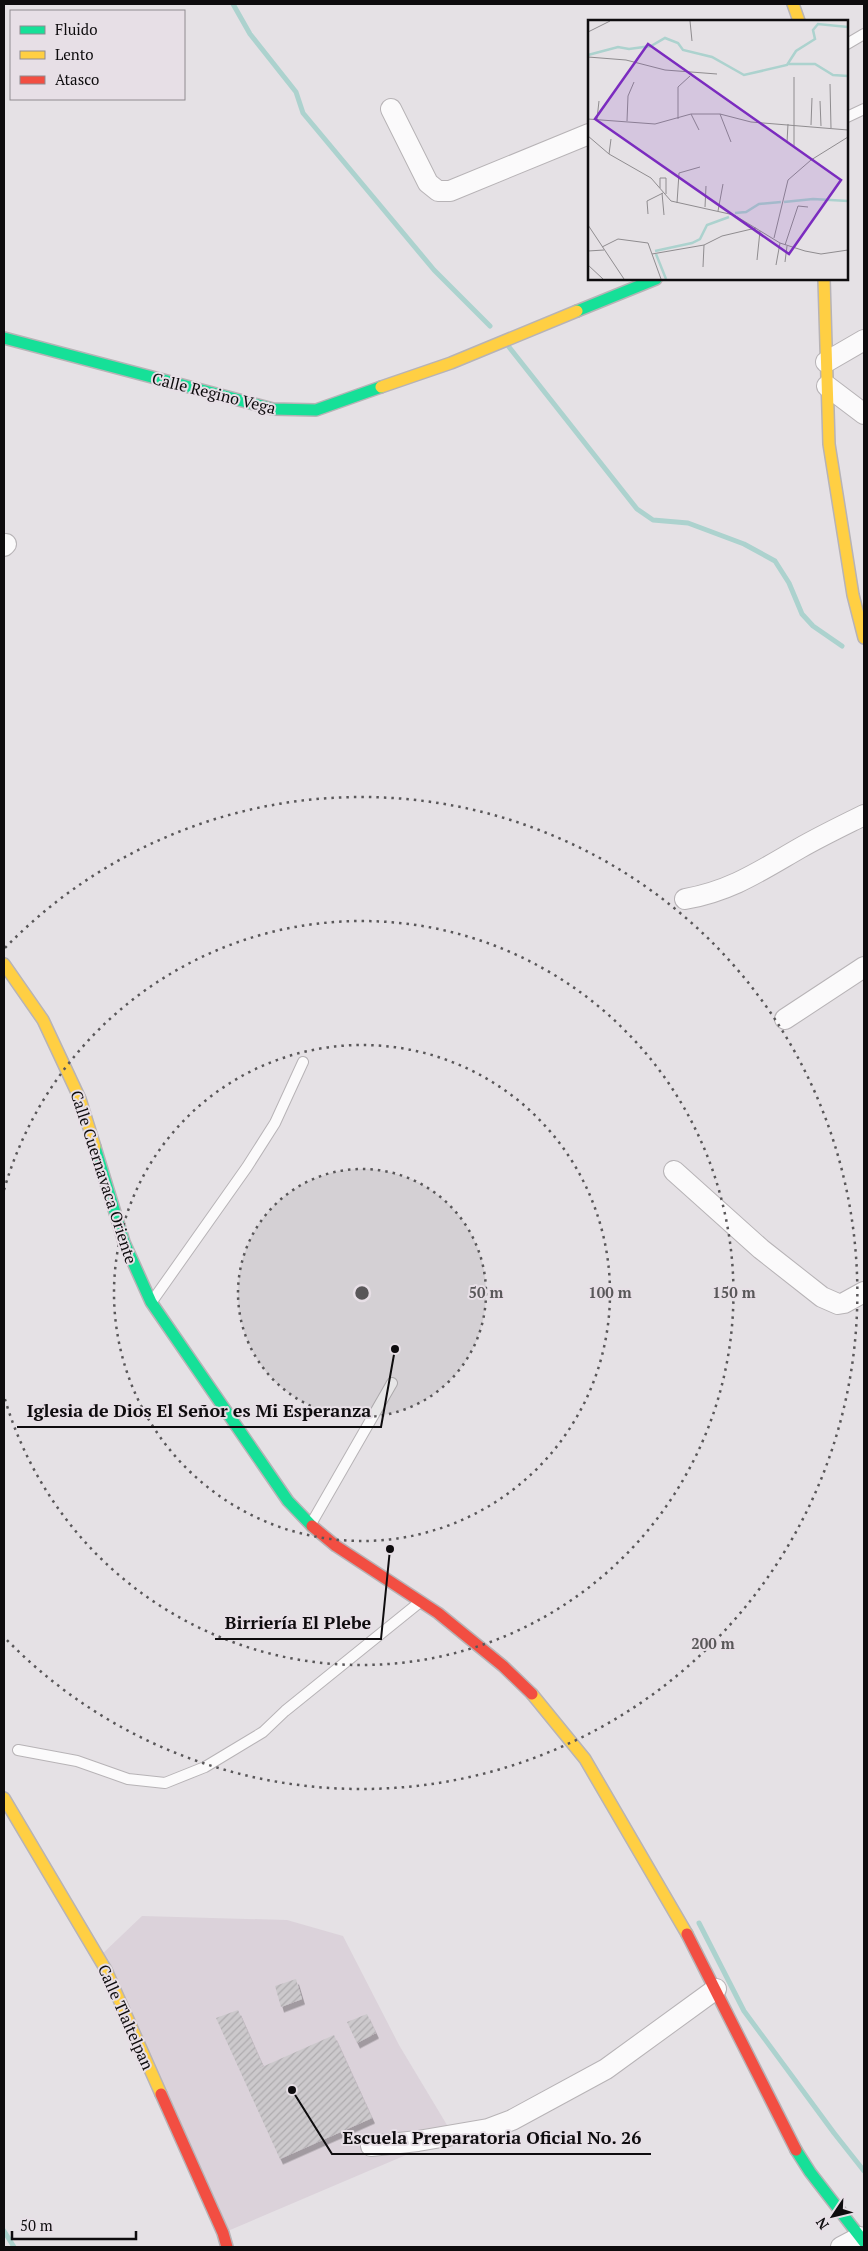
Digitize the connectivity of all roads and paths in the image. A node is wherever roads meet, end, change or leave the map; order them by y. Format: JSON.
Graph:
{"nodes":[{"id":1,"x":793,"y":4,"type":"edge"},
{"id":2,"x":799,"y":20,"type":"edge"},
{"id":3,"x":864,"y":34,"type":"edge"},
{"id":4,"x":848,"y":43,"type":"edge"},
{"id":5,"x":391,"y":109,"type":"dead end"},
{"id":6,"x":864,"y":109,"type":"edge"},
{"id":7,"x":848,"y":117,"type":"edge"},
{"id":8,"x":588,"y":134,"type":"edge"},
{"id":9,"x":654,"y":280,"type":"edge"},
{"id":10,"x":824,"y":280,"type":"edge"},
{"id":11,"x":4,"y":338,"type":"edge"},
{"id":12,"x":864,"y":340,"type":"edge"},
{"id":13,"x":826,"y":362,"type":"junction"},
{"id":14,"x":827,"y":386,"type":"junction"},
{"id":15,"x":864,"y":414,"type":"edge"},
{"id":16,"x":864,"y":638,"type":"edge"},
{"id":17,"x":864,"y":815,"type":"edge"},
{"id":18,"x":686,"y":899,"type":"dead end"},
{"id":19,"x":4,"y":964,"type":"edge"},
{"id":20,"x":864,"y":967,"type":"edge"},
{"id":21,"x":785,"y":1019,"type":"dead end"},
{"id":22,"x":303,"y":1062,"type":"dead end"},
{"id":23,"x":674,"y":1171,"type":"dead end"},
{"id":24,"x":864,"y":1292,"type":"edge"},
{"id":25,"x":151,"y":1302,"type":"junction"},
{"id":26,"x":392,"y":1383,"type":"dead end"},
{"id":27,"x":311,"y":1525,"type":"junction"},
{"id":28,"x":421,"y":1602,"type":"junction"},
{"id":29,"x":18,"y":1750,"type":"dead end"},
{"id":30,"x":4,"y":1798,"type":"edge"},
{"id":31,"x":716,"y":1989,"type":"junction"},
{"id":32,"x":371,"y":2146,"type":"dead end"},
{"id":33,"x":862,"y":2239,"type":"edge"},
{"id":34,"x":227,"y":2247,"type":"edge"},
{"id":35,"x":841,"y":2247,"type":"edge"}],
"edges":[{"from":1,"to":2,"type":"main road"},
{"from":3,"to":4,"type":"lane"},
{"from":5,"to":8,"type":"street"},
{"from":6,"to":7,"type":"lane"},
{"from":9,"to":11,"type":"main road","name":"Calle Regino Vega"},
{"from":10,"to":13,"type":"main road"},
{"from":12,"to":13,"type":"street"},
{"from":13,"to":14,"type":"main road"},
{"from":14,"to":15,"type":"street"},
{"from":14,"to":16,"type":"main road"},
{"from":17,"to":18,"type":"street"},
{"from":19,"to":25,"type":"main road","name":"Calle Cuernavaca Oriente"},
{"from":20,"to":21,"type":"street"},
{"from":22,"to":25,"type":"lane"},
{"from":23,"to":24,"type":"street"},
{"from":25,"to":27,"type":"main road","name":"Calle Cuernavaca Oriente"},
{"from":26,"to":27,"type":"lane"},
{"from":27,"to":28,"type":"main road","name":"Calle Cuernavaca Oriente"},
{"from":28,"to":29,"type":"lane"},
{"from":28,"to":31,"type":"main road","name":"Calle Cuernavaca Oriente"},
{"from":30,"to":34,"type":"main road","name":"Calle Tlaltelpan"},
{"from":31,"to":32,"type":"street"},
{"from":31,"to":33,"type":"main road","name":"Calle Cuernavaca Oriente"},
{"from":33,"to":35,"type":"street"}]}
